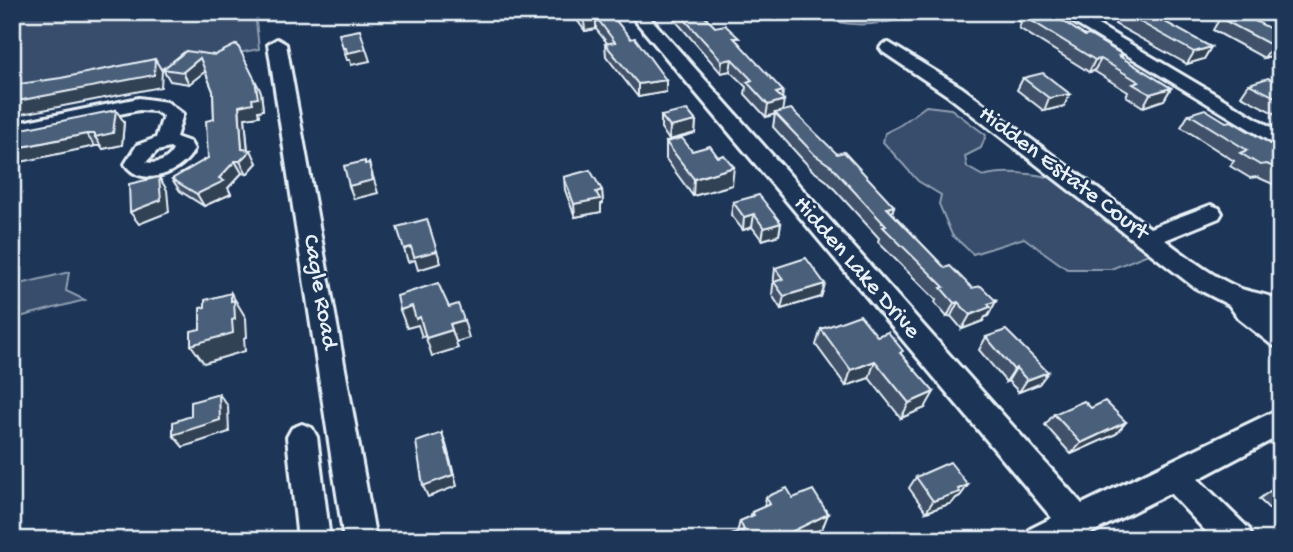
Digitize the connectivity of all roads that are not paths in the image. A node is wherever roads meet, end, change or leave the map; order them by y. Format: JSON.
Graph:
{"nodes":[{"id":1,"x":636,"y":12,"type":"edge"},
{"id":2,"x":1064,"y":12,"type":"edge"},
{"id":3,"x":1254,"y":12,"type":"edge"},
{"id":4,"x":1281,"y":33,"type":"edge"},
{"id":5,"x":277,"y":44,"type":"dead end"},
{"id":6,"x":890,"y":48,"type":"dead end"},
{"id":7,"x":12,"y":130,"type":"edge"},
{"id":8,"x":165,"y":142,"type":"dead end"},
{"id":9,"x":1281,"y":142,"type":"edge"},
{"id":10,"x":1210,"y":213,"type":"dead end"},
{"id":11,"x":1147,"y":238,"type":"junction"},
{"id":12,"x":1280,"y":330,"type":"edge"},
{"id":13,"x":1281,"y":421,"type":"edge"},
{"id":14,"x":302,"y":437,"type":"dead end"},
{"id":15,"x":1174,"y":477,"type":"junction"},
{"id":16,"x":1077,"y":523,"type":"junction"},
{"id":17,"x":314,"y":540,"type":"edge"},
{"id":18,"x":360,"y":540,"type":"edge"},
{"id":19,"x":1042,"y":540,"type":"edge"},
{"id":20,"x":1237,"y":540,"type":"edge"}],
"edges":[{"from":1,"to":16,"type":"street","name":"Hidden Lake Drive"},
{"from":2,"to":9,"type":"street"},
{"from":3,"to":4,"type":"street"},
{"from":5,"to":18,"type":"street","name":"Cagle Road"},
{"from":6,"to":11,"type":"street","name":"Hidden Estate Court"},
{"from":7,"to":8,"type":"street"},
{"from":10,"to":11,"type":"street"},
{"from":11,"to":12,"type":"street","name":"Hidden Estate Court"},
{"from":13,"to":15,"type":"street"},
{"from":14,"to":17,"type":"street"},
{"from":15,"to":16,"type":"street"},
{"from":15,"to":20,"type":"street"},
{"from":16,"to":19,"type":"street"}]}
